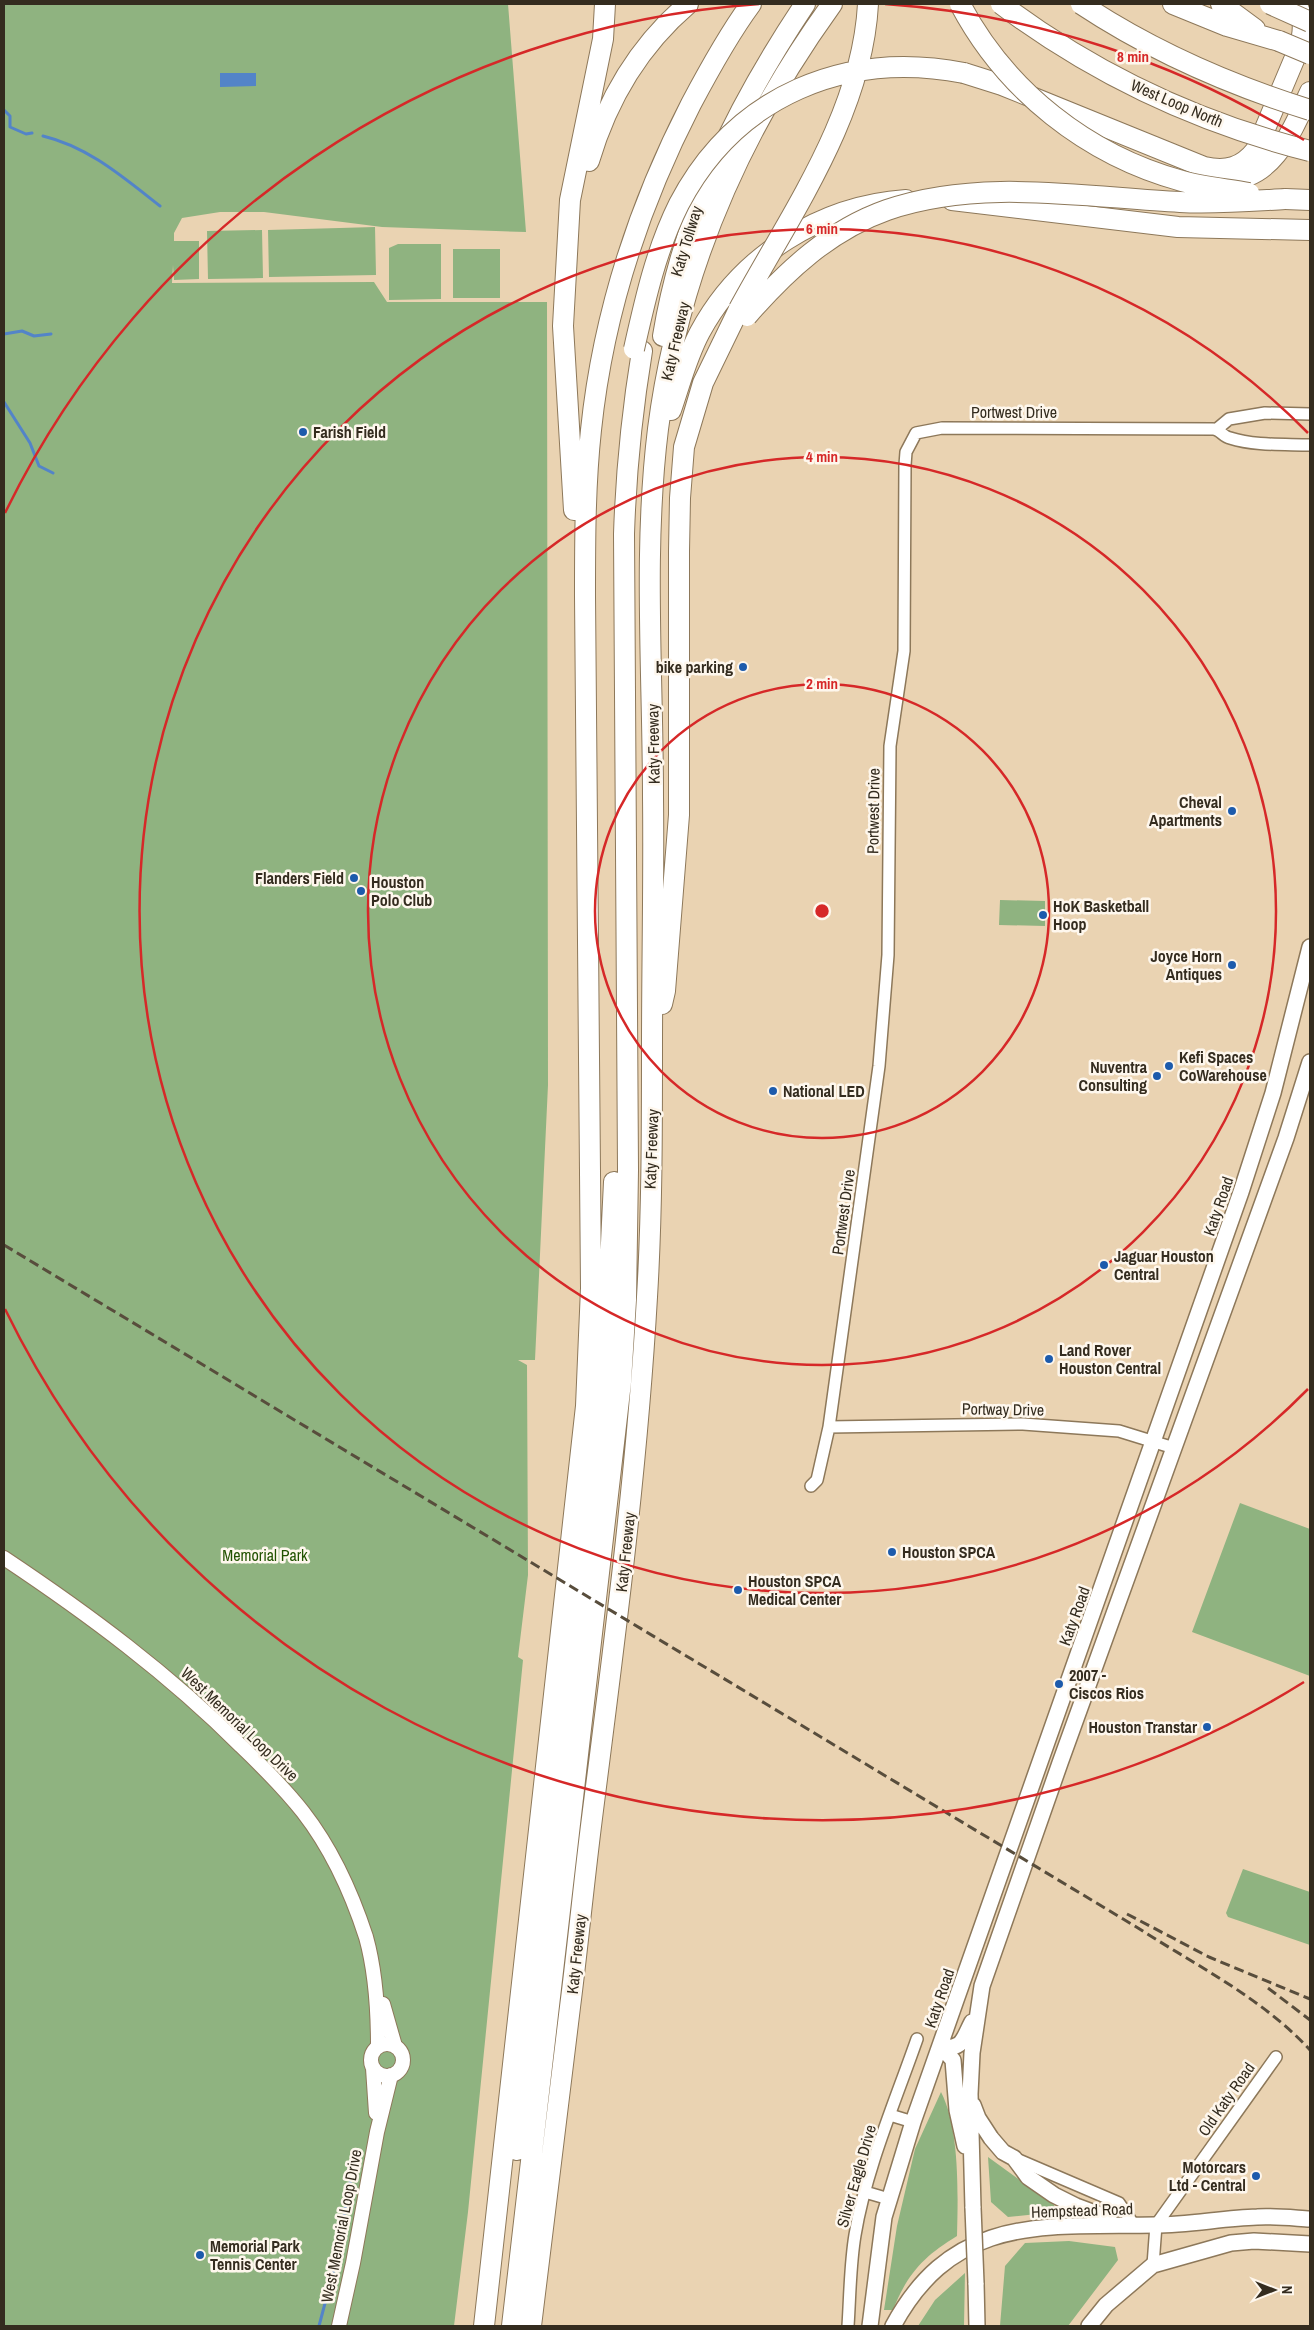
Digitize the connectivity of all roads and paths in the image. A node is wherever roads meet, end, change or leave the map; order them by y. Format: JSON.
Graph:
{"nodes":[{"id":1,"x":605,"y":4,"type":"edge"},
{"id":2,"x":688,"y":4,"type":"edge"},
{"id":3,"x":737,"y":4,"type":"edge"},
{"id":4,"x":751,"y":4,"type":"edge"},
{"id":5,"x":805,"y":4,"type":"edge"},
{"id":6,"x":832,"y":4,"type":"edge"},
{"id":7,"x":868,"y":4,"type":"edge"},
{"id":8,"x":960,"y":4,"type":"edge"},
{"id":9,"x":1001,"y":4,"type":"edge"},
{"id":10,"x":1081,"y":4,"type":"edge"},
{"id":11,"x":1173,"y":4,"type":"edge"},
{"id":12,"x":1221,"y":4,"type":"edge"},
{"id":13,"x":1270,"y":4,"type":"edge"},
{"id":14,"x":1296,"y":4,"type":"edge"},
{"id":15,"x":1306,"y":4,"type":"edge"},
{"id":16,"x":1310,"y":16,"type":"edge"},
{"id":17,"x":1310,"y":22,"type":"edge"},
{"id":18,"x":1272,"y":38,"type":"junction"},
{"id":19,"x":1310,"y":54,"type":"edge"},
{"id":20,"x":709,"y":69,"type":"junction"},
{"id":21,"x":963,"y":78,"type":"junction"},
{"id":22,"x":1310,"y":92,"type":"edge"},
{"id":23,"x":1310,"y":110,"type":"edge"},
{"id":24,"x":1310,"y":151,"type":"edge"},
{"id":25,"x":1285,"y":199,"type":"junction"},
{"id":26,"x":1310,"y":200,"type":"edge"},
{"id":27,"x":1310,"y":230,"type":"edge"},
{"id":28,"x":568,"y":242,"type":"junction"},
{"id":29,"x":725,"y":342,"type":"junction"},
{"id":30,"x":638,"y":350,"type":"junction"},
{"id":31,"x":1310,"y":414,"type":"edge"},
{"id":32,"x":1217,"y":429,"type":"junction"},
{"id":33,"x":1310,"y":445,"type":"edge"},
{"id":34,"x":652,"y":505,"type":"junction"},
{"id":35,"x":586,"y":719,"type":"junction"},
{"id":36,"x":1310,"y":947,"type":"edge"},
{"id":37,"x":652,"y":1047,"type":"junction"},
{"id":38,"x":1310,"y":1062,"type":"edge"},
{"id":39,"x":829,"y":1426,"type":"junction"},
{"id":40,"x":1155,"y":1441,"type":"junction"},
{"id":41,"x":1174,"y":1448,"type":"junction"},
{"id":42,"x":1141,"y":1480,"type":"junction"},
{"id":43,"x":811,"y":1486,"type":"dead end"},
{"id":44,"x":1160,"y":1486,"type":"junction"},
{"id":45,"x":4,"y":1558,"type":"edge"},
{"id":46,"x":1093,"y":1616,"type":"junction"},
{"id":47,"x":1112,"y":1619,"type":"junction"},
{"id":48,"x":374,"y":1977,"type":"junction"},
{"id":49,"x":978,"y":2009,"type":"junction"},
{"id":50,"x":917,"y":2039,"type":"dead end"},
{"id":51,"x":378,"y":2046,"type":"junction"},
{"id":52,"x":395,"y":2046,"type":"junction"},
{"id":53,"x":941,"y":2046,"type":"junction"},
{"id":54,"x":1276,"y":2057,"type":"dead end"},
{"id":55,"x":373,"y":2068,"type":"junction"},
{"id":56,"x":391,"y":2075,"type":"junction"},
{"id":57,"x":970,"y":2094,"type":"junction"},
{"id":58,"x":890,"y":2115,"type":"junction"},
{"id":59,"x":913,"y":2122,"type":"junction"},
{"id":60,"x":377,"y":2132,"type":"junction"},
{"id":61,"x":1014,"y":2158,"type":"junction"},
{"id":62,"x":970,"y":2164,"type":"junction"},
{"id":63,"x":865,"y":2192,"type":"junction"},
{"id":64,"x":889,"y":2200,"type":"junction"},
{"id":65,"x":1310,"y":2219,"type":"edge"},
{"id":66,"x":1114,"y":2225,"type":"junction"},
{"id":67,"x":1134,"y":2225,"type":"junction"},
{"id":68,"x":1156,"y":2225,"type":"junction"},
{"id":69,"x":494,"y":2240,"type":"junction"},
{"id":70,"x":1310,"y":2244,"type":"edge"},
{"id":71,"x":1148,"y":2270,"type":"junction"},
{"id":72,"x":339,"y":2326,"type":"edge"},
{"id":73,"x":484,"y":2326,"type":"edge"},
{"id":74,"x":512,"y":2326,"type":"edge"},
{"id":75,"x":531,"y":2326,"type":"edge"},
{"id":76,"x":848,"y":2326,"type":"edge"},
{"id":77,"x":870,"y":2326,"type":"edge"},
{"id":78,"x":893,"y":2326,"type":"edge"},
{"id":79,"x":977,"y":2326,"type":"edge"},
{"id":80,"x":1089,"y":2326,"type":"edge"}],
"edges":[{"from":1,"to":28,"type":"highway"},
{"from":2,"to":28,"type":"highway"},
{"from":3,"to":20,"type":"highway"},
{"from":4,"to":20,"type":"highway"},
{"from":5,"to":34,"type":"highway","name":"Katy Tollway"},
{"from":6,"to":34,"type":"highway","name":"Katy Freeway"},
{"from":7,"to":29,"type":"highway","bridge":true},
{"from":8,"to":25,"type":"highway","bridge":true},
{"from":9,"to":24,"type":"highway","name":"West Loop North","bridge":true},
{"from":10,"to":23,"type":"highway","bridge":true},
{"from":11,"to":18,"type":"highway"},
{"from":12,"to":18,"type":"highway"},
{"from":13,"to":17,"type":"highway","bridge":true},
{"from":14,"to":21,"type":"highway"},
{"from":15,"to":16,"type":"highway"},
{"from":18,"to":19,"type":"highway","bridge":true},
{"from":20,"to":35,"type":"highway"},
{"from":21,"to":22,"type":"highway"},
{"from":21,"to":30,"type":"highway","bridge":true},
{"from":25,"to":26,"type":"highway"},
{"from":25,"to":29,"type":"highway","bridge":true},
{"from":27,"to":34,"type":"highway"},
{"from":28,"to":35,"type":"highway"},
{"from":29,"to":37,"type":"highway"},
{"from":30,"to":69,"type":"highway"},
{"from":30,"to":74,"type":"highway"},
{"from":31,"to":32,"type":"street","name":"Portwest Drive"},
{"from":32,"to":33,"type":"street","name":"Portwest Drive"},
{"from":32,"to":39,"type":"street","name":"Portwest Drive"},
{"from":34,"to":37,"type":"highway","name":"Katy Freeway"},
{"from":35,"to":69,"type":"highway"},
{"from":36,"to":40,"type":"main road","name":"Katy Road"},
{"from":37,"to":75,"type":"highway","name":"Katy Freeway"},
{"from":38,"to":41,"type":"main road"},
{"from":39,"to":40,"type":"street","name":"Portway Drive"},
{"from":39,"to":43,"type":"street","name":"Portwest Drive"},
{"from":40,"to":41,"type":"street","name":"Portway Drive"},
{"from":40,"to":42,"type":"main road","name":"Katy Road"},
{"from":41,"to":44,"type":"main road"},
{"from":42,"to":44,"type":"main road"},
{"from":42,"to":46,"type":"main road","name":"Katy Road"},
{"from":44,"to":47,"type":"main road"},
{"from":45,"to":48,"type":"street","name":"West Memorial Loop Drive"},
{"from":46,"to":47,"type":"main road"},
{"from":46,"to":53,"type":"main road","name":"Katy Road"},
{"from":47,"to":49,"type":"main road"},
{"from":48,"to":51,"type":"street","name":"West Memorial Loop Drive"},
{"from":48,"to":52,"type":"street","name":"West Memorial Loop Drive"},
{"from":49,"to":53,"type":"main road"},
{"from":49,"to":57,"type":"main road"},
{"from":50,"to":58,"type":"street","name":"Silver Eagle Drive"},
{"from":51,"to":52,"type":"street"},
{"from":51,"to":55,"type":"street"},
{"from":52,"to":56,"type":"street"},
{"from":53,"to":59,"type":"main road","name":"Katy Road"},
{"from":53,"to":62,"type":"main road"},
{"from":54,"to":68,"type":"street","name":"Old Katy Road"},
{"from":55,"to":56,"type":"street"},
{"from":55,"to":60,"type":"street","name":"West Memorial Loop Drive"},
{"from":56,"to":60,"type":"street","name":"West Memorial Loop Drive"},
{"from":57,"to":61,"type":"main road"},
{"from":57,"to":62,"type":"main road"},
{"from":58,"to":59,"type":"street"},
{"from":58,"to":63,"type":"street","name":"Silver Eagle Drive"},
{"from":59,"to":64,"type":"main road","name":"Katy Road"},
{"from":60,"to":72,"type":"street","name":"West Memorial Loop Drive"},
{"from":61,"to":66,"type":"main road"},
{"from":61,"to":67,"type":"street"},
{"from":62,"to":79,"type":"main road","bridge":true},
{"from":63,"to":64,"type":"street"},
{"from":63,"to":76,"type":"street","name":"Silver Eagle Drive"},
{"from":64,"to":77,"type":"main road","name":"Katy Road"},
{"from":65,"to":68,"type":"main road","name":"Hempstead Road"},
{"from":66,"to":67,"type":"main road","name":"Hempstead Road"},
{"from":66,"to":78,"type":"main road","name":"Hempstead Road"},
{"from":67,"to":68,"type":"main road","name":"Hempstead Road"},
{"from":68,"to":71,"type":"street"},
{"from":69,"to":73,"type":"highway"},
{"from":70,"to":71,"type":"main road"},
{"from":71,"to":80,"type":"main road"}]}
